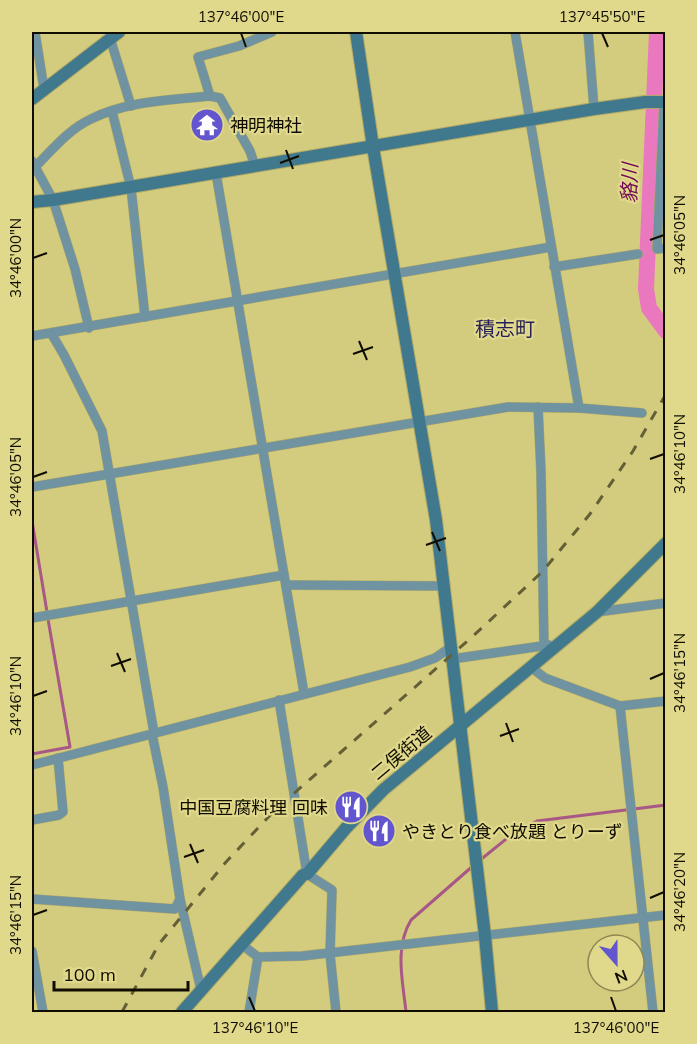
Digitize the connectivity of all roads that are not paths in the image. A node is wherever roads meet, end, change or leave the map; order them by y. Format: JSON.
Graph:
{"nodes":[{"id":1,"x":35,"y":32,"type":"edge"},
{"id":2,"x":244,"y":32,"type":"edge"},
{"id":3,"x":272,"y":32,"type":"edge"},
{"id":4,"x":356,"y":32,"type":"edge"},
{"id":5,"x":514,"y":32,"type":"edge"},
{"id":6,"x":588,"y":32,"type":"edge"},
{"id":7,"x":114,"y":35,"type":"edge"},
{"id":8,"x":246,"y":42,"type":"junction"},
{"id":9,"x":44,"y":89,"type":"junction"},
{"id":10,"x":210,"y":96,"type":"junction"},
{"id":11,"x":32,"y":99,"type":"edge"},
{"id":12,"x":665,"y":102,"type":"edge"},
{"id":13,"x":131,"y":106,"type":"junction"},
{"id":14,"x":594,"y":109,"type":"junction"},
{"id":15,"x":112,"y":111,"type":"junction"},
{"id":16,"x":529,"y":121,"type":"junction"},
{"id":17,"x":373,"y":147,"type":"junction"},
{"id":18,"x":33,"y":164,"type":"edge"},
{"id":19,"x":255,"y":166,"type":"junction"},
{"id":20,"x":216,"y":173,"type":"junction"},
{"id":21,"x":131,"y":188,"type":"junction"},
{"id":22,"x":53,"y":200,"type":"junction"},
{"id":23,"x":32,"y":202,"type":"edge"},
{"id":24,"x":551,"y":247,"type":"junction"},
{"id":25,"x":666,"y":248,"type":"edge"},
{"id":26,"x":638,"y":254,"type":"dead end"},
{"id":27,"x":554,"y":267,"type":"junction"},
{"id":28,"x":395,"y":273,"type":"junction"},
{"id":29,"x":237,"y":302,"type":"junction"},
{"id":30,"x":145,"y":317,"type":"junction"},
{"id":31,"x":88,"y":328,"type":"junction"},
{"id":32,"x":51,"y":333,"type":"junction"},
{"id":33,"x":32,"y":336,"type":"edge"},
{"id":34,"x":538,"y":407,"type":"junction"},
{"id":35,"x":579,"y":408,"type":"junction"},
{"id":36,"x":642,"y":413,"type":"dead end"},
{"id":37,"x":419,"y":422,"type":"junction"},
{"id":38,"x":262,"y":448,"type":"junction"},
{"id":39,"x":110,"y":474,"type":"junction"},
{"id":40,"x":32,"y":487,"type":"edge"},
{"id":41,"x":666,"y":543,"type":"edge"},
{"id":42,"x":284,"y":575,"type":"junction"},
{"id":43,"x":286,"y":585,"type":"junction"},
{"id":44,"x":444,"y":586,"type":"junction"},
{"id":45,"x":132,"y":601,"type":"junction"},
{"id":46,"x":666,"y":603,"type":"edge"},
{"id":47,"x":597,"y":612,"type":"junction"},
{"id":48,"x":32,"y":618,"type":"edge"},
{"id":49,"x":551,"y":645,"type":"junction"},
{"id":50,"x":451,"y":653,"type":"junction"},
{"id":51,"x":532,"y":668,"type":"junction"},
{"id":52,"x":304,"y":693,"type":"junction"},
{"id":53,"x":279,"y":700,"type":"junction"},
{"id":54,"x":666,"y":701,"type":"edge"},
{"id":55,"x":620,"y":706,"type":"junction"},
{"id":56,"x":459,"y":728,"type":"junction"},
{"id":57,"x":153,"y":733,"type":"junction"},
{"id":58,"x":58,"y":758,"type":"junction"},
{"id":59,"x":32,"y":765,"type":"edge"},
{"id":60,"x":32,"y":820,"type":"edge"},
{"id":61,"x":307,"y":874,"type":"junction"},
{"id":62,"x":32,"y":899,"type":"edge"},
{"id":63,"x":180,"y":899,"type":"junction"},
{"id":64,"x":666,"y":915,"type":"edge"},
{"id":65,"x":642,"y":918,"type":"junction"},
{"id":66,"x":485,"y":936,"type":"junction"},
{"id":67,"x":241,"y":944,"type":"junction"},
{"id":68,"x":32,"y":951,"type":"edge"},
{"id":69,"x":330,"y":954,"type":"junction"},
{"id":70,"x":258,"y":957,"type":"junction"},
{"id":71,"x":201,"y":990,"type":"junction"},
{"id":72,"x":43,"y":1012,"type":"edge"},
{"id":73,"x":182,"y":1012,"type":"edge"},
{"id":74,"x":249,"y":1012,"type":"edge"},
{"id":75,"x":336,"y":1012,"type":"edge"},
{"id":76,"x":492,"y":1012,"type":"edge"},
{"id":77,"x":653,"y":1012,"type":"edge"}],
"edges":[{"from":1,"to":9,"type":"street"},
{"from":2,"to":8,"type":"street"},
{"from":3,"to":8,"type":"street"},
{"from":4,"to":17,"type":"street"},
{"from":5,"to":16,"type":"street"},
{"from":6,"to":14,"type":"street"},
{"from":7,"to":9,"type":"street"},
{"from":7,"to":13,"type":"street"},
{"from":8,"to":10,"type":"street"},
{"from":9,"to":11,"type":"street"},
{"from":10,"to":13,"type":"street"},
{"from":10,"to":19,"type":"street"},
{"from":12,"to":14,"type":"street"},
{"from":12,"to":25,"type":"street"},
{"from":13,"to":15,"type":"street"},
{"from":14,"to":16,"type":"street"},
{"from":15,"to":18,"type":"street"},
{"from":15,"to":21,"type":"street"},
{"from":16,"to":17,"type":"street"},
{"from":16,"to":24,"type":"street"},
{"from":17,"to":19,"type":"street"},
{"from":17,"to":28,"type":"street"},
{"from":18,"to":22,"type":"street"},
{"from":19,"to":20,"type":"street"},
{"from":20,"to":21,"type":"street"},
{"from":20,"to":29,"type":"street"},
{"from":21,"to":22,"type":"street"},
{"from":21,"to":30,"type":"street"},
{"from":22,"to":23,"type":"street"},
{"from":22,"to":31,"type":"street"},
{"from":24,"to":27,"type":"street"},
{"from":24,"to":28,"type":"street"},
{"from":26,"to":27,"type":"street"},
{"from":27,"to":35,"type":"street"},
{"from":28,"to":29,"type":"street"},
{"from":28,"to":37,"type":"street"},
{"from":29,"to":30,"type":"street"},
{"from":29,"to":38,"type":"street"},
{"from":30,"to":31,"type":"street"},
{"from":31,"to":32,"type":"street"},
{"from":32,"to":33,"type":"street"},
{"from":32,"to":39,"type":"street"},
{"from":34,"to":35,"type":"street"},
{"from":34,"to":37,"type":"street"},
{"from":34,"to":49,"type":"street"},
{"from":35,"to":36,"type":"street"},
{"from":37,"to":38,"type":"street"},
{"from":37,"to":44,"type":"street"},
{"from":38,"to":39,"type":"street"},
{"from":38,"to":42,"type":"street"},
{"from":39,"to":40,"type":"street"},
{"from":39,"to":45,"type":"street"},
{"from":41,"to":47,"type":"street","name":"二俣街道"},
{"from":42,"to":43,"type":"street"},
{"from":42,"to":45,"type":"street"},
{"from":43,"to":44,"type":"street"},
{"from":43,"to":52,"type":"street"},
{"from":44,"to":50,"type":"street"},
{"from":45,"to":48,"type":"street"},
{"from":45,"to":57,"type":"street"},
{"from":46,"to":47,"type":"street"},
{"from":47,"to":49,"type":"street","name":"二俣街道"},
{"from":49,"to":50,"type":"street"},
{"from":49,"to":51,"type":"street","name":"二俣街道"},
{"from":50,"to":52,"type":"street"},
{"from":50,"to":56,"type":"street"},
{"from":51,"to":55,"type":"street"},
{"from":51,"to":56,"type":"street","name":"二俣街道"},
{"from":52,"to":53,"type":"street"},
{"from":53,"to":57,"type":"street"},
{"from":53,"to":61,"type":"street"},
{"from":54,"to":55,"type":"street"},
{"from":55,"to":65,"type":"street"},
{"from":56,"to":61,"type":"street","name":"二俣街道"},
{"from":56,"to":66,"type":"street"},
{"from":57,"to":58,"type":"street"},
{"from":57,"to":63,"type":"street"},
{"from":58,"to":59,"type":"street"},
{"from":58,"to":60,"type":"street"},
{"from":61,"to":67,"type":"street","name":"二俣街道"},
{"from":61,"to":69,"type":"street"},
{"from":62,"to":63,"type":"street"},
{"from":63,"to":71,"type":"street"},
{"from":64,"to":65,"type":"street"},
{"from":65,"to":66,"type":"street"},
{"from":65,"to":77,"type":"street"},
{"from":66,"to":69,"type":"street"},
{"from":66,"to":76,"type":"street"},
{"from":67,"to":70,"type":"street"},
{"from":67,"to":71,"type":"street","name":"二俣街道"},
{"from":68,"to":72,"type":"street"},
{"from":69,"to":70,"type":"street"},
{"from":69,"to":75,"type":"street"},
{"from":70,"to":74,"type":"street"},
{"from":71,"to":73,"type":"street","name":"二俣街道"}]}
